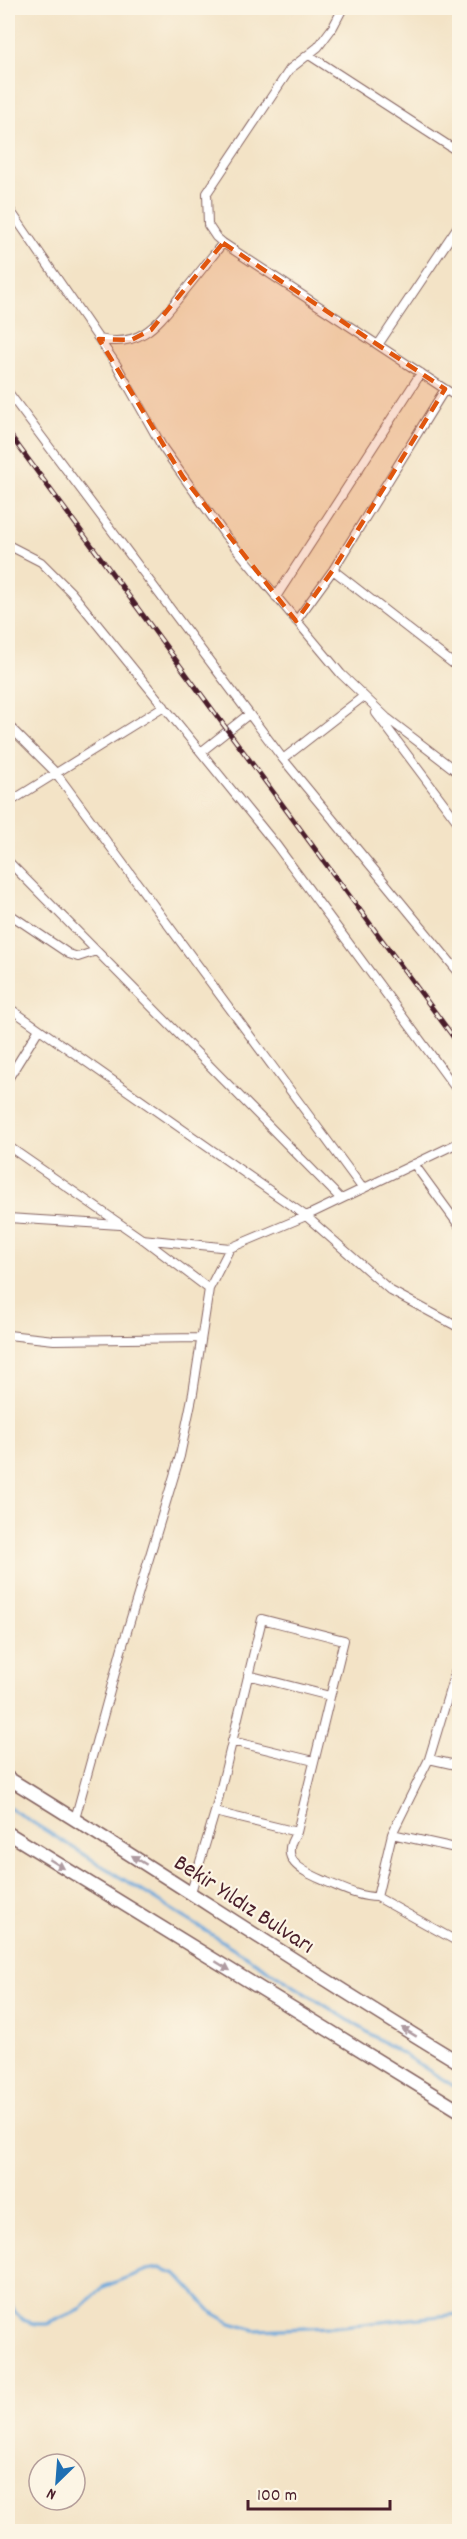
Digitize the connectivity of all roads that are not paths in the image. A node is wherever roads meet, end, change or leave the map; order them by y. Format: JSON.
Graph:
{"nodes":[{"id":1,"x":343,"y":8,"type":"edge"},
{"id":2,"x":309,"y":55,"type":"junction"},
{"id":3,"x":459,"y":153,"type":"edge"},
{"id":4,"x":8,"y":207,"type":"edge"},
{"id":5,"x":459,"y":223,"type":"edge"},
{"id":6,"x":223,"y":243,"type":"junction"},
{"id":7,"x":99,"y":339,"type":"junction"},
{"id":8,"x":378,"y":345,"type":"junction"},
{"id":9,"x":421,"y":373,"type":"junction"},
{"id":10,"x":445,"y":389,"type":"junction"},
{"id":11,"x":8,"y":392,"type":"edge"},
{"id":12,"x":459,"y":399,"type":"edge"},
{"id":13,"x":8,"y":545,"type":"edge"},
{"id":14,"x":333,"y":570,"type":"junction"},
{"id":15,"x":276,"y":597,"type":"junction"},
{"id":16,"x":296,"y":621,"type":"junction"},
{"id":17,"x":459,"y":669,"type":"edge"},
{"id":18,"x":364,"y":696,"type":"junction"},
{"id":19,"x":164,"y":706,"type":"junction"},
{"id":20,"x":249,"y":714,"type":"junction"},
{"id":21,"x":8,"y":726,"type":"edge"},
{"id":22,"x":201,"y":752,"type":"junction"},
{"id":23,"x":283,"y":759,"type":"junction"},
{"id":24,"x":56,"y":773,"type":"junction"},
{"id":25,"x":459,"y":774,"type":"edge"},
{"id":26,"x":8,"y":802,"type":"edge"},
{"id":27,"x":459,"y":825,"type":"edge"},
{"id":28,"x":8,"y":861,"type":"edge"},
{"id":29,"x":8,"y":913,"type":"edge"},
{"id":30,"x":96,"y":951,"type":"junction"},
{"id":31,"x":459,"y":974,"type":"edge"},
{"id":32,"x":8,"y":1007,"type":"edge"},
{"id":33,"x":39,"y":1029,"type":"junction"},
{"id":34,"x":8,"y":1079,"type":"edge"},
{"id":35,"x":459,"y":1094,"type":"edge"},
{"id":36,"x":459,"y":1142,"type":"edge"},
{"id":37,"x":8,"y":1146,"type":"edge"},
{"id":38,"x":414,"y":1164,"type":"junction"},
{"id":39,"x":363,"y":1189,"type":"junction"},
{"id":40,"x":341,"y":1199,"type":"junction"},
{"id":41,"x":306,"y":1216,"type":"junction"},
{"id":42,"x":8,"y":1218,"type":"edge"},
{"id":43,"x":122,"y":1225,"type":"junction"},
{"id":44,"x":459,"y":1227,"type":"edge"},
{"id":45,"x":142,"y":1239,"type":"junction"},
{"id":46,"x":230,"y":1248,"type":"junction"},
{"id":47,"x":209,"y":1289,"type":"junction"},
{"id":48,"x":459,"y":1328,"type":"edge"},
{"id":49,"x":8,"y":1335,"type":"edge"},
{"id":50,"x":200,"y":1338,"type":"junction"},
{"id":51,"x":459,"y":1656,"type":"edge"},
{"id":52,"x":248,"y":1675,"type":"junction"},
{"id":53,"x":456,"y":1680,"type":"edge"},
{"id":54,"x":330,"y":1696,"type":"junction"},
{"id":55,"x":232,"y":1741,"type":"junction"},
{"id":56,"x":429,"y":1759,"type":"junction"},
{"id":57,"x":314,"y":1761,"type":"junction"},
{"id":58,"x":459,"y":1766,"type":"edge"},
{"id":59,"x":8,"y":1778,"type":"edge"},
{"id":60,"x":214,"y":1812,"type":"junction"},
{"id":61,"x":75,"y":1819,"type":"junction"},
{"id":62,"x":297,"y":1832,"type":"junction"},
{"id":63,"x":8,"y":1833,"type":"edge"},
{"id":64,"x":392,"y":1834,"type":"junction"},
{"id":65,"x":459,"y":1849,"type":"edge"},
{"id":66,"x":191,"y":1892,"type":"junction"},
{"id":67,"x":377,"y":1897,"type":"junction"},
{"id":68,"x":459,"y":1943,"type":"edge"},
{"id":69,"x":459,"y":2063,"type":"edge"},
{"id":70,"x":459,"y":2111,"type":"edge"}],
"edges":[{"from":1,"to":2,"type":"street"},
{"from":2,"to":3,"type":"street"},
{"from":2,"to":6,"type":"street"},
{"from":4,"to":7,"type":"street"},
{"from":5,"to":8,"type":"street"},
{"from":6,"to":7,"type":"street"},
{"from":6,"to":8,"type":"street"},
{"from":7,"to":15,"type":"street"},
{"from":8,"to":9,"type":"street"},
{"from":9,"to":10,"type":"street"},
{"from":9,"to":15,"type":"street"},
{"from":10,"to":12,"type":"street"},
{"from":10,"to":14,"type":"street"},
{"from":11,"to":20,"type":"street"},
{"from":13,"to":19,"type":"street"},
{"from":14,"to":16,"type":"street"},
{"from":14,"to":17,"type":"street"},
{"from":15,"to":16,"type":"street"},
{"from":16,"to":18,"type":"street"},
{"from":18,"to":23,"type":"street"},
{"from":18,"to":25,"type":"street"},
{"from":18,"to":27,"type":"street"},
{"from":19,"to":22,"type":"street"},
{"from":19,"to":24,"type":"street"},
{"from":20,"to":22,"type":"street"},
{"from":20,"to":23,"type":"street"},
{"from":21,"to":24,"type":"street"},
{"from":22,"to":35,"type":"street"},
{"from":23,"to":31,"type":"street"},
{"from":24,"to":26,"type":"street"},
{"from":24,"to":39,"type":"street"},
{"from":28,"to":30,"type":"street"},
{"from":29,"to":30,"type":"street"},
{"from":30,"to":40,"type":"street"},
{"from":32,"to":33,"type":"street"},
{"from":33,"to":34,"type":"street"},
{"from":33,"to":41,"type":"street"},
{"from":36,"to":38,"type":"street"},
{"from":37,"to":43,"type":"street"},
{"from":38,"to":39,"type":"street"},
{"from":38,"to":44,"type":"street"},
{"from":39,"to":40,"type":"street"},
{"from":40,"to":41,"type":"street"},
{"from":41,"to":46,"type":"street"},
{"from":41,"to":48,"type":"street"},
{"from":42,"to":43,"type":"street"},
{"from":43,"to":45,"type":"street"},
{"from":45,"to":46,"type":"street"},
{"from":45,"to":47,"type":"street"},
{"from":46,"to":47,"type":"street"},
{"from":47,"to":50,"type":"street"},
{"from":49,"to":50,"type":"street"},
{"from":50,"to":61,"type":"street"},
{"from":51,"to":53,"type":"street"},
{"from":52,"to":54,"type":"street"},
{"from":52,"to":54,"type":"street"},
{"from":52,"to":55,"type":"street"},
{"from":53,"to":56,"type":"street"},
{"from":54,"to":57,"type":"street"},
{"from":55,"to":57,"type":"street"},
{"from":55,"to":60,"type":"street"},
{"from":56,"to":58,"type":"street"},
{"from":56,"to":64,"type":"street"},
{"from":57,"to":62,"type":"street"},
{"from":59,"to":61,"type":"main road","name":"Bekir Yıldız Bulvarı"},
{"from":60,"to":62,"type":"street"},
{"from":60,"to":66,"type":"street"},
{"from":66,"to":61,"type":"main road","name":"Bekir Yıldız Bulvarı","one_way":true},
{"from":62,"to":67,"type":"street"},
{"from":63,"to":70,"type":"main road","one_way":true},
{"from":64,"to":65,"type":"street"},
{"from":64,"to":67,"type":"street"},
{"from":69,"to":66,"type":"main road","name":"Bekir Yıldız Bulvarı","one_way":true},
{"from":67,"to":68,"type":"street"}]}
